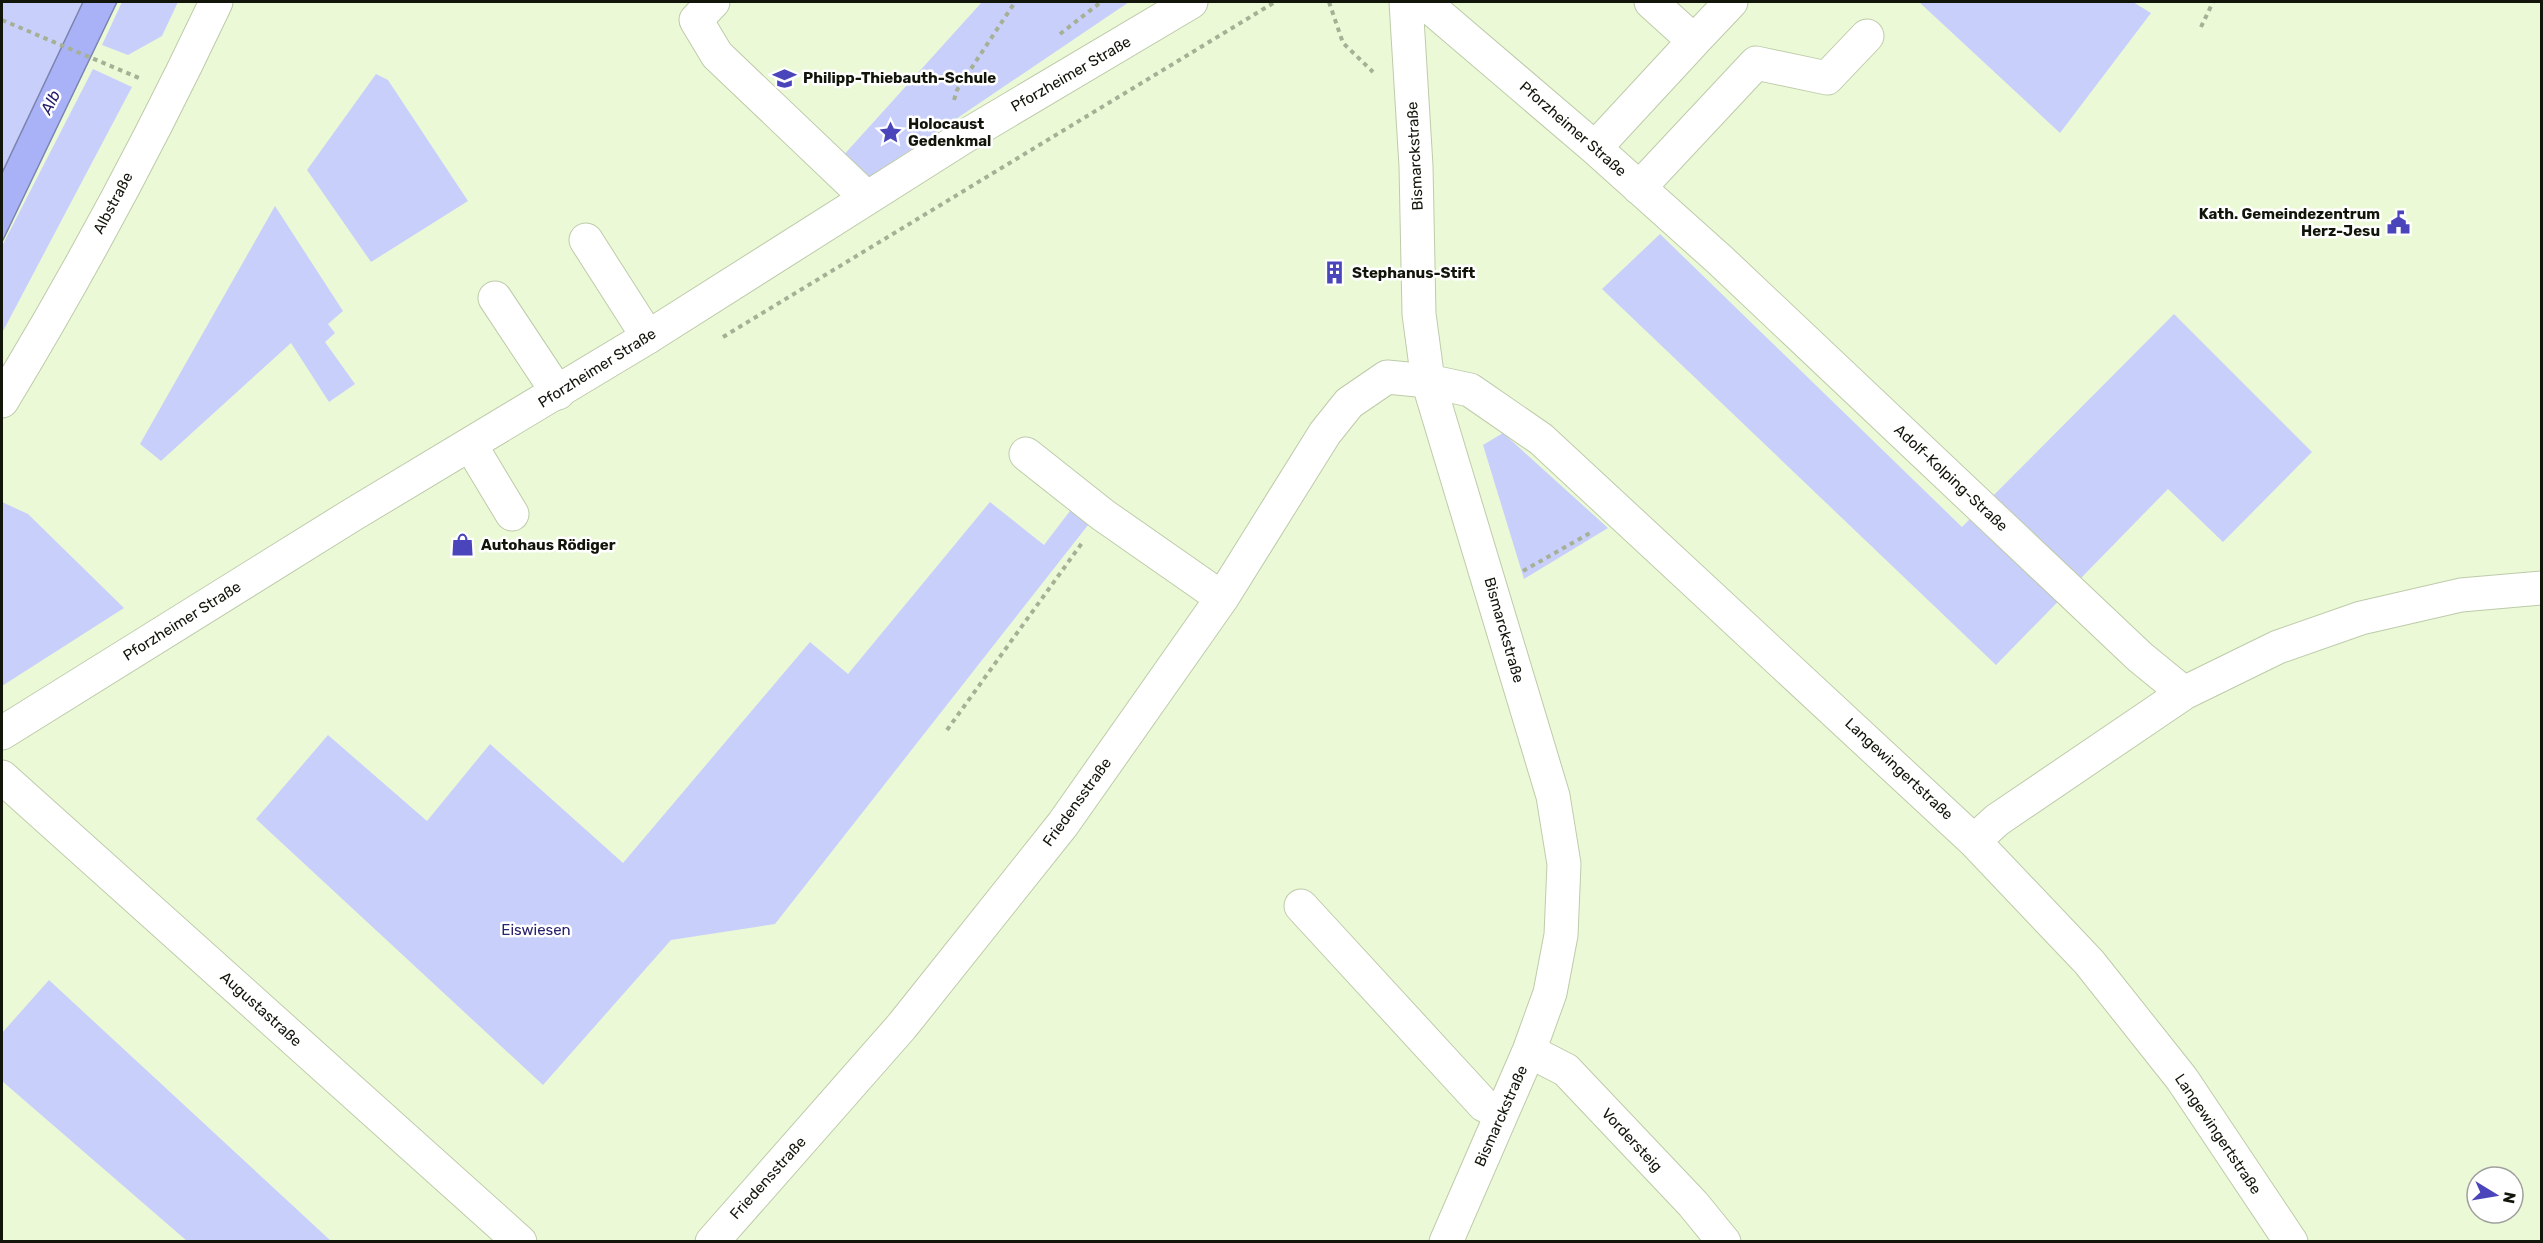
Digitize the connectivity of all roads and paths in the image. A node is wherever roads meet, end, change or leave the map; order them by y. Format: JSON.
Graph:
{"nodes":[{"id":1,"x":216,"y":2,"type":"edge"},
{"id":2,"x":713,"y":2,"type":"edge"},
{"id":3,"x":1015,"y":2,"type":"edge"},
{"id":4,"x":1191,"y":2,"type":"edge"},
{"id":5,"x":1329,"y":2,"type":"edge"},
{"id":6,"x":1406,"y":2,"type":"edge"},
{"id":7,"x":1424,"y":2,"type":"edge"},
{"id":8,"x":1651,"y":2,"type":"edge"},
{"id":9,"x":1731,"y":2,"type":"edge"},
{"id":10,"x":2213,"y":2,"type":"edge"},
{"id":11,"x":2,"y":20,"type":"edge"},
{"id":12,"x":2201,"y":27,"type":"dead end"},
{"id":13,"x":1868,"y":36,"type":"dead end"},
{"id":14,"x":1694,"y":41,"type":"junction"},
{"id":15,"x":127,"y":72,"type":"dead end"},
{"id":16,"x":1376,"y":75,"type":"dead end"},
{"id":17,"x":962,"y":138,"type":"junction"},
{"id":18,"x":1595,"y":148,"type":"junction"},
{"id":19,"x":1639,"y":188,"type":"junction"},
{"id":20,"x":866,"y":197,"type":"junction"},
{"id":21,"x":586,"y":240,"type":"dead end"},
{"id":22,"x":1720,"y":260,"type":"joint"},
{"id":23,"x":495,"y":298,"type":"dead end"},
{"id":24,"x":648,"y":337,"type":"junction"},
{"id":25,"x":1428,"y":381,"type":"junction"},
{"id":26,"x":558,"y":393,"type":"junction"},
{"id":27,"x":2,"y":401,"type":"edge"},
{"id":28,"x":471,"y":446,"type":"junction"},
{"id":29,"x":1026,"y":454,"type":"dead end"},
{"id":30,"x":1616,"y":505,"type":"junction"},
{"id":31,"x":512,"y":514,"type":"dead end"},
{"id":32,"x":1103,"y":515,"type":"junction"},
{"id":33,"x":1490,"y":581,"type":"junction"},
{"id":34,"x":2541,"y":588,"type":"edge"},
{"id":35,"x":1221,"y":598,"type":"junction"},
{"id":36,"x":2184,"y":693,"type":"junction"},
{"id":37,"x":947,"y":730,"type":"dead end"},
{"id":38,"x":2,"y":733,"type":"edge"},
{"id":39,"x":2,"y":777,"type":"edge"},
{"id":40,"x":1974,"y":841,"type":"junction"},
{"id":41,"x":1301,"y":906,"type":"dead end"},
{"id":42,"x":1529,"y":1051,"type":"junction"},
{"id":43,"x":1502,"y":1114,"type":"junction"},
{"id":44,"x":520,"y":1242,"type":"edge"},
{"id":45,"x":712,"y":1242,"type":"edge"},
{"id":46,"x":1446,"y":1242,"type":"edge"},
{"id":47,"x":1724,"y":1242,"type":"edge"},
{"id":48,"x":2291,"y":1242,"type":"edge"}],
"edges":[{"from":1,"to":27,"type":"street","name":"Albstraße"},
{"from":2,"to":20,"type":"street"},
{"from":3,"to":17,"type":"path"},
{"from":4,"to":17,"type":"street","name":"Pforzheimer Straße"},
{"from":5,"to":16,"type":"path"},
{"from":6,"to":25,"type":"street","name":"Bismarckstraße"},
{"from":7,"to":18,"type":"street","name":"Pforzheimer Straße"},
{"from":8,"to":14,"type":"street"},
{"from":9,"to":14,"type":"street"},
{"from":10,"to":12,"type":"path"},
{"from":11,"to":15,"type":"path"},
{"from":13,"to":19,"type":"street"},
{"from":14,"to":18,"type":"street"},
{"from":17,"to":20,"type":"street","name":"Pforzheimer Straße"},
{"from":18,"to":19,"type":"street","name":"Pforzheimer Straße"},
{"from":19,"to":22,"type":"street","name":"Pforzheimer Straße"},
{"from":20,"to":24,"type":"street","name":"Pforzheimer Straße"},
{"from":21,"to":24,"type":"street"},
{"from":22,"to":36,"type":"street","name":"Adolf-Kolping-Straße"},
{"from":23,"to":26,"type":"street"},
{"from":24,"to":26,"type":"street","name":"Pforzheimer Straße"},
{"from":25,"to":30,"type":"street","name":"Langewingertstraße"},
{"from":25,"to":33,"type":"street","name":"Bismarckstraße"},
{"from":25,"to":35,"type":"street","name":"Friedensstraße"},
{"from":26,"to":28,"type":"street","name":"Pforzheimer Straße"},
{"from":28,"to":31,"type":"street"},
{"from":28,"to":38,"type":"street","name":"Pforzheimer Straße"},
{"from":29,"to":32,"type":"street"},
{"from":30,"to":33,"type":"path"},
{"from":30,"to":40,"type":"street","name":"Langewingertstraße"},
{"from":32,"to":35,"type":"street"},
{"from":32,"to":37,"type":"path"},
{"from":33,"to":42,"type":"street","name":"Bismarckstraße"},
{"from":34,"to":36,"type":"street"},
{"from":35,"to":45,"type":"street","name":"Friedensstraße"},
{"from":36,"to":40,"type":"street"},
{"from":39,"to":44,"type":"street","name":"Augustastraße"},
{"from":40,"to":48,"type":"street","name":"Langewingertstraße"},
{"from":41,"to":43,"type":"street"},
{"from":42,"to":43,"type":"street","name":"Bismarckstraße"},
{"from":42,"to":47,"type":"street","name":"Vordersteig"},
{"from":43,"to":46,"type":"street","name":"Bismarckstraße"}]}
